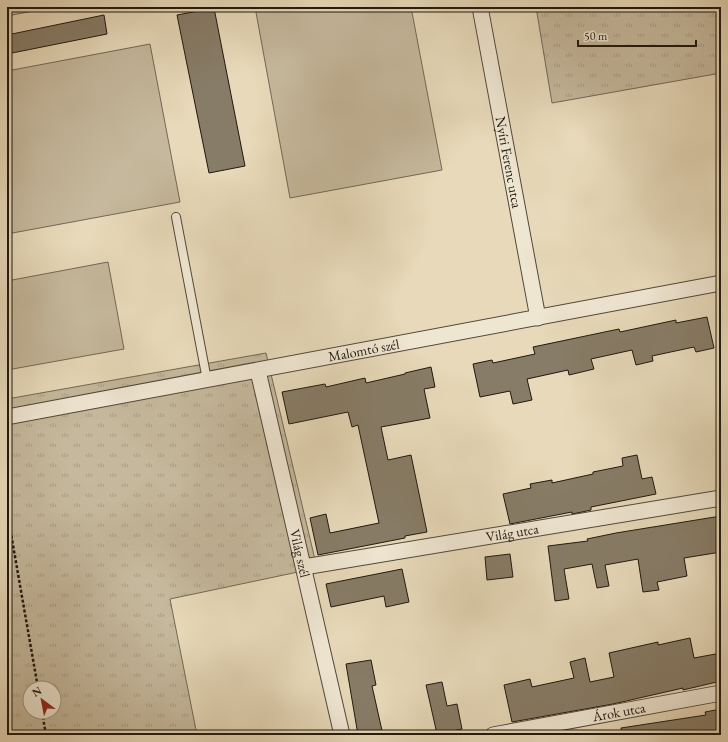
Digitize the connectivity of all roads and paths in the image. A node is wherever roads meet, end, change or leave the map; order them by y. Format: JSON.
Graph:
{"nodes":[{"id":1,"x":480,"y":7,"type":"edge"},
{"id":2,"x":176,"y":217,"type":"dead end"},
{"id":3,"x":721,"y":283,"type":"edge"},
{"id":4,"x":538,"y":318,"type":"junction"},
{"id":5,"x":258,"y":371,"type":"junction"},
{"id":6,"x":207,"y":380,"type":"junction"},
{"id":7,"x":7,"y":417,"type":"edge"},
{"id":8,"x":721,"y":498,"type":"edge"},
{"id":9,"x":7,"y":511,"type":"edge"},
{"id":10,"x":304,"y":567,"type":"junction"},
{"id":11,"x":37,"y":680,"type":"edge"},
{"id":12,"x":721,"y":693,"type":"edge"},
{"id":13,"x":43,"y":720,"type":"edge"},
{"id":14,"x":46,"y":735,"type":"edge"},
{"id":15,"x":342,"y":735,"type":"edge"},
{"id":16,"x":493,"y":735,"type":"edge"}],
"edges":[{"from":1,"to":4,"type":"street","name":"Nyíri Ferenc utca"},
{"from":2,"to":6,"type":"lane"},
{"from":3,"to":4,"type":"street","name":"Malomtó szél"},
{"from":4,"to":5,"type":"street","name":"Malomtó szél"},
{"from":5,"to":6,"type":"street","name":"Malomtó szél"},
{"from":5,"to":10,"type":"street","name":"Világ szél"},
{"from":6,"to":7,"type":"street","name":"Malomtó szél"},
{"from":8,"to":10,"type":"street","name":"Világ utca"},
{"from":9,"to":11,"type":"path"},
{"from":10,"to":15,"type":"street","name":"Világ szél"},
{"from":12,"to":16,"type":"street","name":"Árok utca"},
{"from":13,"to":14,"type":"path"}]}
